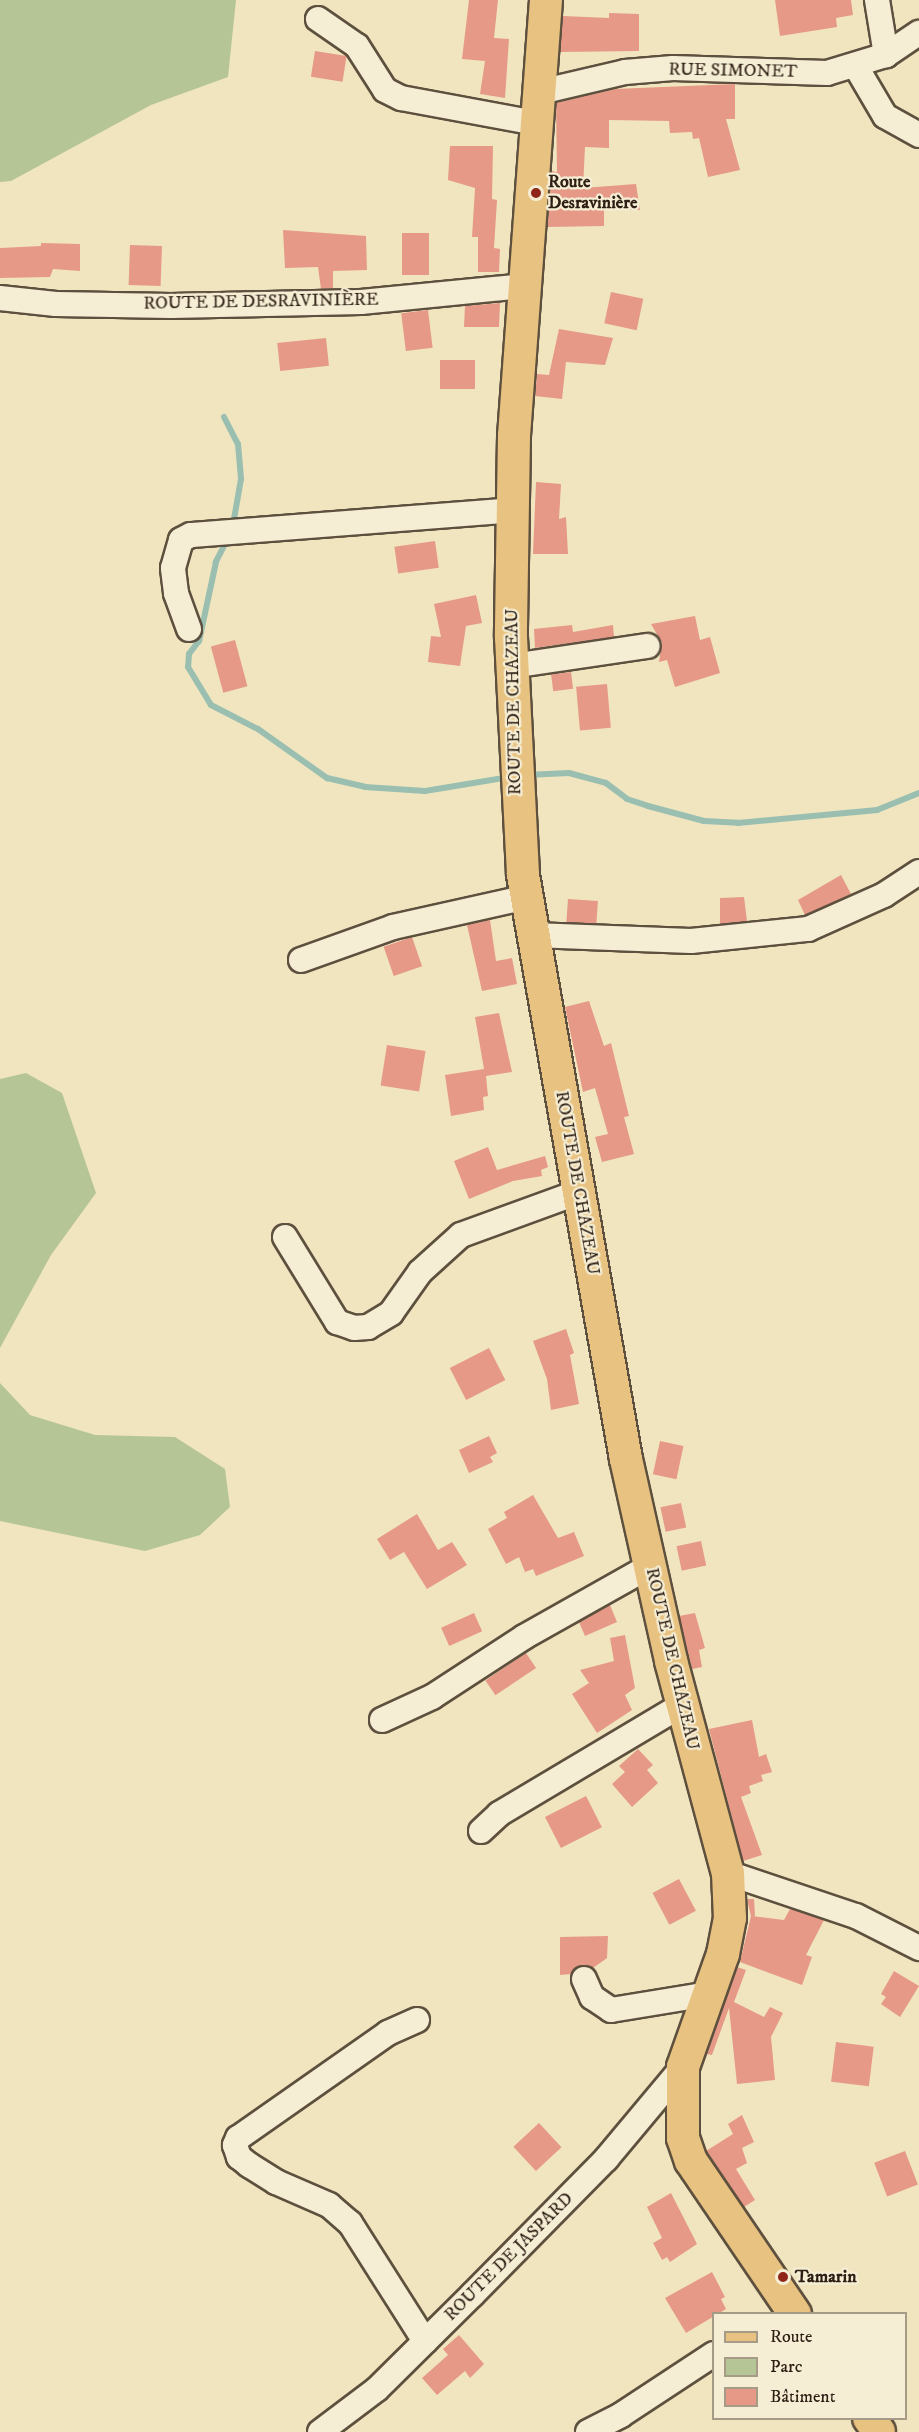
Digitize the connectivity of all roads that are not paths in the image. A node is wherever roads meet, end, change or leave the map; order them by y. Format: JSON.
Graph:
{"nodes":[{"id":1,"x":546,"y":0,"type":"edge"},
{"id":2,"x":877,"y":0,"type":"edge"},
{"id":3,"x":318,"y":19,"type":"dead end"},
{"id":4,"x":919,"y":33,"type":"edge"},
{"id":5,"x":886,"y":55,"type":"junction"},
{"id":6,"x":855,"y":64,"type":"junction"},
{"id":7,"x":540,"y":92,"type":"junction"},
{"id":8,"x":536,"y":123,"type":"junction"},
{"id":9,"x":919,"y":135,"type":"edge"},
{"id":10,"x":523,"y":286,"type":"junction"},
{"id":11,"x":0,"y":298,"type":"edge"},
{"id":12,"x":513,"y":510,"type":"junction"},
{"id":13,"x":189,"y":629,"type":"dead end"},
{"id":14,"x":648,"y":646,"type":"dead end"},
{"id":15,"x":512,"y":666,"type":"junction"},
{"id":16,"x":919,"y":872,"type":"edge"},
{"id":17,"x":526,"y":897,"type":"junction"},
{"id":18,"x":533,"y":935,"type":"junction"},
{"id":19,"x":301,"y":960,"type":"dead end"},
{"id":20,"x":579,"y":1192,"type":"junction"},
{"id":21,"x":285,"y":1237,"type":"dead end"},
{"id":22,"x":650,"y":1566,"type":"junction"},
{"id":23,"x":682,"y":1705,"type":"junction"},
{"id":24,"x":382,"y":1720,"type":"dead end"},
{"id":25,"x":481,"y":1831,"type":"dead end"},
{"id":26,"x":728,"y":1873,"type":"junction"},
{"id":27,"x":919,"y":1948,"type":"edge"},
{"id":28,"x":584,"y":1979,"type":"dead end"},
{"id":29,"x":709,"y":1994,"type":"junction"},
{"id":30,"x":417,"y":2020,"type":"dead end"},
{"id":31,"x":683,"y":2067,"type":"junction"},
{"id":32,"x":788,"y":2311,"type":"edge"},
{"id":33,"x":425,"y":2341,"type":"junction"},
{"id":34,"x":712,"y":2355,"type":"edge"},
{"id":35,"x":320,"y":2432,"type":"edge"},
{"id":36,"x":588,"y":2432,"type":"edge"}],
"edges":[{"from":1,"to":7,"type":"main road","name":"ROUTE DE CHAZEAU"},
{"from":2,"to":5,"type":"street"},
{"from":3,"to":8,"type":"street"},
{"from":4,"to":5,"type":"street","name":"RUE SIMONET"},
{"from":5,"to":6,"type":"street","name":"RUE SIMONET"},
{"from":6,"to":7,"type":"street","name":"RUE SIMONET"},
{"from":6,"to":9,"type":"street"},
{"from":7,"to":8,"type":"main road","name":"ROUTE DE CHAZEAU"},
{"from":8,"to":10,"type":"main road","name":"ROUTE DE CHAZEAU"},
{"from":10,"to":11,"type":"street","name":"ROUTE DE DESRAVINIÈRE"},
{"from":10,"to":12,"type":"main road","name":"ROUTE DE CHAZEAU"},
{"from":12,"to":13,"type":"street"},
{"from":12,"to":15,"type":"main road","name":"ROUTE DE CHAZEAU"},
{"from":14,"to":15,"type":"street"},
{"from":15,"to":17,"type":"main road","name":"ROUTE DE CHAZEAU"},
{"from":16,"to":18,"type":"street"},
{"from":17,"to":18,"type":"main road","name":"ROUTE DE CHAZEAU"},
{"from":17,"to":19,"type":"street"},
{"from":18,"to":20,"type":"main road","name":"ROUTE DE CHAZEAU"},
{"from":20,"to":21,"type":"street"},
{"from":20,"to":22,"type":"main road","name":"ROUTE DE CHAZEAU"},
{"from":22,"to":23,"type":"main road","name":"ROUTE DE CHAZEAU"},
{"from":22,"to":24,"type":"street"},
{"from":23,"to":25,"type":"street"},
{"from":23,"to":26,"type":"main road","name":"ROUTE DE CHAZEAU"},
{"from":26,"to":27,"type":"street"},
{"from":26,"to":29,"type":"main road","name":"ROUTE DE CHAZEAU"},
{"from":28,"to":29,"type":"street"},
{"from":29,"to":31,"type":"main road","name":"ROUTE DE CHAZEAU"},
{"from":30,"to":33,"type":"street"},
{"from":31,"to":32,"type":"main road","name":"ROUTE DE CHAZEAU"},
{"from":31,"to":33,"type":"street","name":"ROUTE DE JASPARD"},
{"from":33,"to":35,"type":"street","name":"ROUTE DE JASPARD"},
{"from":34,"to":36,"type":"street"}]}
